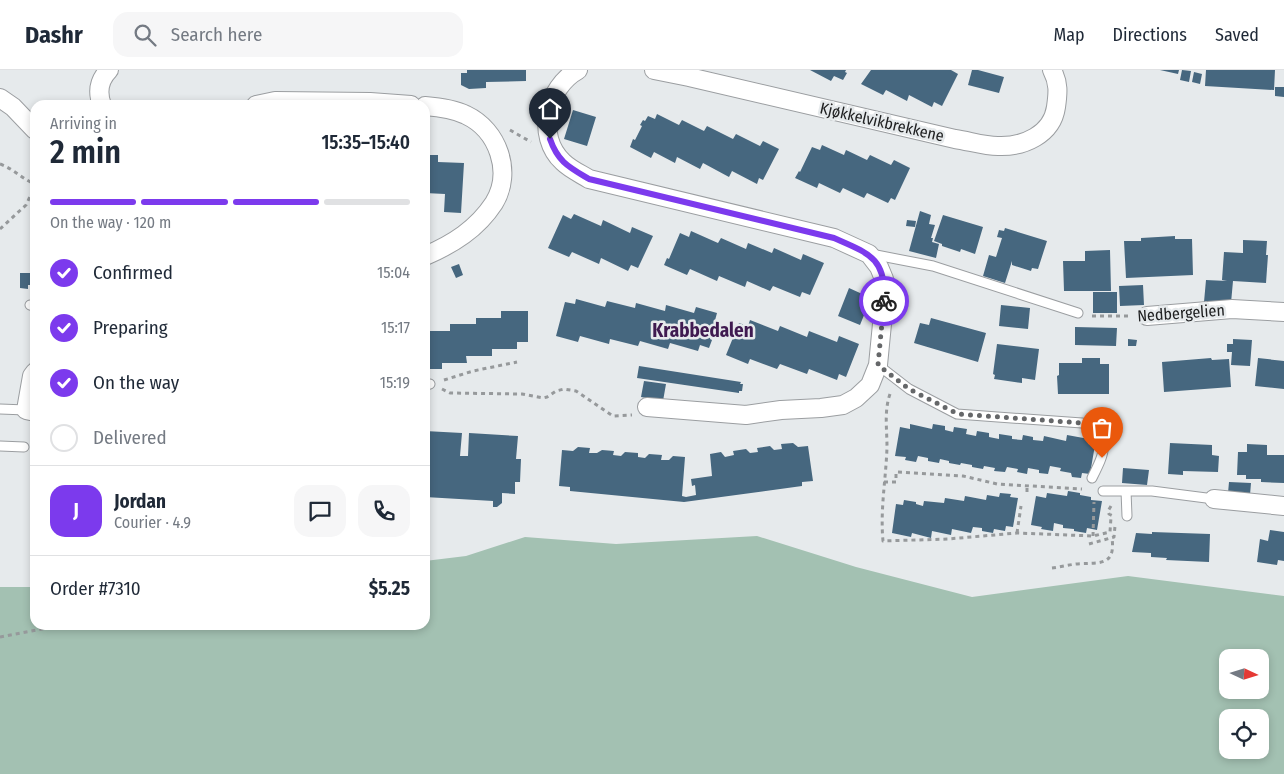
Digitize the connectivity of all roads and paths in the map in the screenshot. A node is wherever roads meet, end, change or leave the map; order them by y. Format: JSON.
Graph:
{"nodes":[{"id":1,"x":109,"y":70,"type":"edge"},
{"id":2,"x":578,"y":70,"type":"edge"},
{"id":3,"x":654,"y":70,"type":"edge"},
{"id":4,"x":1052,"y":70,"type":"edge"},
{"id":5,"x":0,"y":98,"type":"edge"},
{"id":6,"x":100,"y":100,"type":"edge"},
{"id":7,"x":430,"y":106,"type":"edge"},
{"id":8,"x":30,"y":125,"type":"edge"},
{"id":9,"x":491,"y":135,"type":"junction"},
{"id":10,"x":554,"y":151,"type":"junction"},
{"id":11,"x":0,"y":164,"type":"edge"},
{"id":12,"x":30,"y":182,"type":"edge"},
{"id":13,"x":30,"y":196,"type":"edge"},
{"id":14,"x":0,"y":229,"type":"edge"},
{"id":15,"x":430,"y":254,"type":"edge"},
{"id":16,"x":869,"y":254,"type":"junction"},
{"id":17,"x":1284,"y":312,"type":"edge"},
{"id":18,"x":1078,"y":313,"type":"joint"},
{"id":19,"x":1147,"y":316,"type":"joint"},
{"id":20,"x":516,"y":362,"type":"dead end"},
{"id":21,"x":878,"y":365,"type":"junction"},
{"id":22,"x":430,"y":384,"type":"edge"},
{"id":23,"x":430,"y":386,"type":"edge"},
{"id":24,"x":888,"y":400,"type":"dead end"},
{"id":25,"x":647,"y":407,"type":"joint"},
{"id":26,"x":0,"y":408,"type":"edge"},
{"id":27,"x":30,"y":411,"type":"edge"},
{"id":28,"x":0,"y":446,"type":"edge"},
{"id":29,"x":24,"y":447,"type":"dead end"},
{"id":30,"x":1092,"y":478,"type":"dead end"},
{"id":31,"x":884,"y":482,"type":"junction"},
{"id":32,"x":1027,"y":486,"type":"junction"},
{"id":33,"x":1086,"y":490,"type":"dead end"},
{"id":34,"x":1103,"y":491,"type":"dead end"},
{"id":35,"x":1126,"y":491,"type":"junction"},
{"id":36,"x":1027,"y":492,"type":"dead end"},
{"id":37,"x":1214,"y":499,"type":"joint"},
{"id":38,"x":1094,"y":501,"type":"dead end"},
{"id":39,"x":1021,"y":506,"type":"dead end"},
{"id":40,"x":1284,"y":506,"type":"edge"},
{"id":41,"x":1111,"y":515,"type":"dead end"},
{"id":42,"x":1116,"y":516,"type":"dead end"},
{"id":43,"x":1127,"y":516,"type":"dead end"},
{"id":44,"x":1017,"y":533,"type":"junction"},
{"id":45,"x":1093,"y":536,"type":"junction"},
{"id":46,"x":1112,"y":538,"type":"junction"},
{"id":47,"x":1089,"y":544,"type":"dead end"},
{"id":48,"x":1052,"y":568,"type":"dead end"},
{"id":49,"x":40,"y":630,"type":"edge"},
{"id":50,"x":0,"y":637,"type":"edge"}],
"edges":[{"from":1,"to":6,"type":"street"},
{"from":2,"to":10,"type":"street"},
{"from":3,"to":4,"type":"street","name":"Kjøkkelvikbrekkene"},
{"from":5,"to":8,"type":"street"},
{"from":7,"to":9,"type":"street"},
{"from":9,"to":10,"type":"path"},
{"from":9,"to":15,"type":"street"},
{"from":10,"to":16,"type":"street"},
{"from":11,"to":12,"type":"path"},
{"from":13,"to":14,"type":"path"},
{"from":16,"to":18,"type":"lane"},
{"from":16,"to":21,"type":"street"},
{"from":17,"to":19,"type":"street","name":"Nedbergelien"},
{"from":18,"to":19,"type":"path","name":"Nedbergelien"},
{"from":20,"to":22,"type":"path"},
{"from":21,"to":25,"type":"street"},
{"from":21,"to":30,"type":"lane"},
{"from":23,"to":25,"type":"path"},
{"from":24,"to":31,"type":"path"},
{"from":26,"to":27,"type":"lane"},
{"from":28,"to":29,"type":"lane"},
{"from":31,"to":32,"type":"path"},
{"from":31,"to":44,"type":"path"},
{"from":32,"to":33,"type":"path"},
{"from":32,"to":36,"type":"path"},
{"from":34,"to":35,"type":"lane"},
{"from":35,"to":37,"type":"lane"},
{"from":35,"to":43,"type":"lane"},
{"from":37,"to":40,"type":"street"},
{"from":38,"to":45,"type":"path"},
{"from":39,"to":44,"type":"path"},
{"from":41,"to":45,"type":"path"},
{"from":42,"to":46,"type":"path"},
{"from":44,"to":45,"type":"path"},
{"from":46,"to":47,"type":"path"},
{"from":46,"to":48,"type":"path"},
{"from":49,"to":50,"type":"path"}]}
